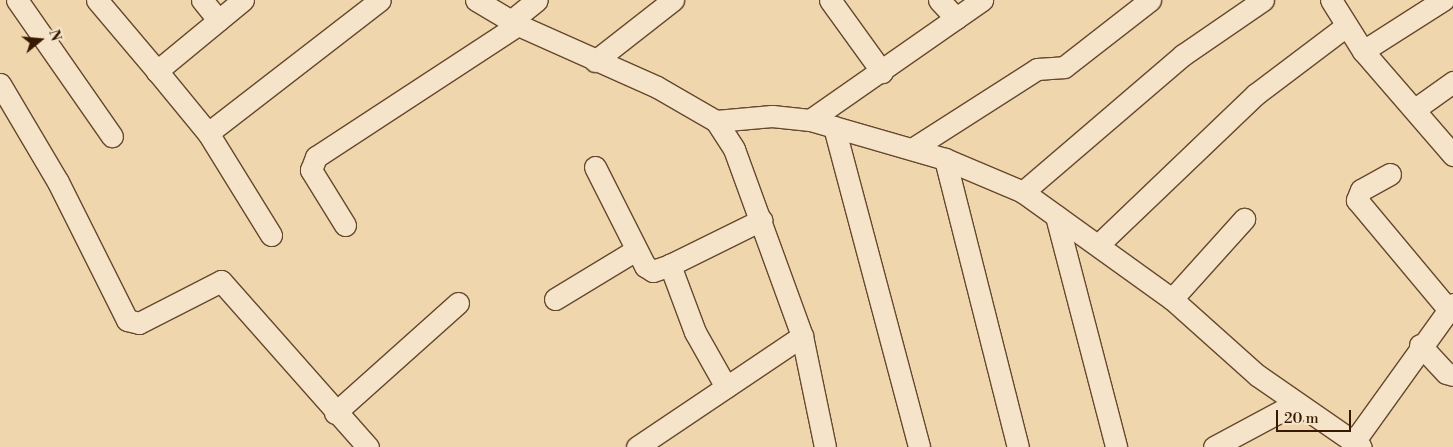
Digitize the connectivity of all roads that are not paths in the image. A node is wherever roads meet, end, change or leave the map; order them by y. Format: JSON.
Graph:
{"nodes":[{"id":1,"x":17,"y":0,"type":"edge"},
{"id":2,"x":97,"y":0,"type":"edge"},
{"id":3,"x":202,"y":0,"type":"edge"},
{"id":4,"x":243,"y":0,"type":"edge"},
{"id":5,"x":380,"y":0,"type":"edge"},
{"id":6,"x":476,"y":0,"type":"edge"},
{"id":7,"x":537,"y":0,"type":"edge"},
{"id":8,"x":673,"y":0,"type":"edge"},
{"id":9,"x":830,"y":0,"type":"edge"},
{"id":10,"x":939,"y":0,"type":"edge"},
{"id":11,"x":982,"y":0,"type":"edge"},
{"id":12,"x":1264,"y":0,"type":"edge"},
{"id":13,"x":1331,"y":0,"type":"edge"},
{"id":14,"x":1442,"y":0,"type":"edge"},
{"id":15,"x":1148,"y":1,"type":"edge"},
{"id":16,"x":956,"y":18,"type":"junction"},
{"id":17,"x":218,"y":20,"type":"junction"},
{"id":18,"x":514,"y":23,"type":"junction"},
{"id":19,"x":1346,"y":26,"type":"junction"},
{"id":20,"x":1363,"y":51,"type":"junction"},
{"id":21,"x":595,"y":60,"type":"junction"},
{"id":22,"x":157,"y":70,"type":"junction"},
{"id":23,"x":882,"y":72,"type":"junction"},
{"id":24,"x":1453,"y":82,"type":"edge"},
{"id":25,"x":0,"y":84,"type":"edge"},
{"id":26,"x":1415,"y":109,"type":"junction"},
{"id":27,"x":810,"y":120,"type":"junction"},
{"id":28,"x":716,"y":121,"type":"junction"},
{"id":29,"x":834,"y":127,"type":"junction"},
{"id":30,"x":208,"y":133,"type":"junction"},
{"id":31,"x":112,"y":136,"type":"dead end"},
{"id":32,"x":912,"y":149,"type":"junction"},
{"id":33,"x":1453,"y":155,"type":"edge"},
{"id":34,"x":945,"y":159,"type":"junction"},
{"id":35,"x":595,"y":167,"type":"dead end"},
{"id":36,"x":1390,"y":174,"type":"dead end"},
{"id":37,"x":1023,"y":192,"type":"junction"},
{"id":38,"x":1056,"y":216,"type":"junction"},
{"id":39,"x":1244,"y":219,"type":"dead end"},
{"id":40,"x":761,"y":220,"type":"junction"},
{"id":41,"x":345,"y":225,"type":"dead end"},
{"id":42,"x":271,"y":235,"type":"dead end"},
{"id":43,"x":1098,"y":245,"type":"junction"},
{"id":44,"x":636,"y":250,"type":"junction"},
{"id":45,"x":670,"y":265,"type":"junction"},
{"id":46,"x":555,"y":299,"type":"dead end"},
{"id":47,"x":1172,"y":299,"type":"junction"},
{"id":48,"x":458,"y":303,"type":"dead end"},
{"id":49,"x":1450,"y":306,"type":"edge"},
{"id":50,"x":802,"y":336,"type":"junction"},
{"id":51,"x":1420,"y":345,"type":"junction"},
{"id":52,"x":1453,"y":374,"type":"edge"},
{"id":53,"x":726,"y":387,"type":"junction"},
{"id":54,"x":1296,"y":403,"type":"junction"},
{"id":55,"x":335,"y":413,"type":"junction"},
{"id":56,"x":1357,"y":445,"type":"edge"},
{"id":57,"x":368,"y":447,"type":"edge"},
{"id":58,"x":637,"y":447,"type":"edge"},
{"id":59,"x":825,"y":447,"type":"edge"},
{"id":60,"x":919,"y":447,"type":"edge"},
{"id":61,"x":1018,"y":447,"type":"edge"},
{"id":62,"x":1116,"y":447,"type":"edge"},
{"id":63,"x":1214,"y":447,"type":"edge"}],
"edges":[{"from":1,"to":31,"type":"street"},
{"from":2,"to":22,"type":"street"},
{"from":3,"to":17,"type":"street"},
{"from":4,"to":17,"type":"street"},
{"from":5,"to":30,"type":"street"},
{"from":6,"to":18,"type":"street"},
{"from":7,"to":18,"type":"street"},
{"from":8,"to":21,"type":"street"},
{"from":9,"to":23,"type":"street"},
{"from":10,"to":16,"type":"street"},
{"from":11,"to":16,"type":"street"},
{"from":12,"to":37,"type":"street"},
{"from":13,"to":19,"type":"street"},
{"from":14,"to":20,"type":"street"},
{"from":15,"to":32,"type":"street"},
{"from":16,"to":23,"type":"street"},
{"from":17,"to":22,"type":"street"},
{"from":18,"to":21,"type":"street"},
{"from":18,"to":41,"type":"street"},
{"from":19,"to":20,"type":"street"},
{"from":19,"to":43,"type":"street"},
{"from":20,"to":26,"type":"street"},
{"from":21,"to":28,"type":"street"},
{"from":22,"to":30,"type":"street"},
{"from":23,"to":27,"type":"street"},
{"from":24,"to":26,"type":"street"},
{"from":25,"to":55,"type":"street"},
{"from":26,"to":33,"type":"street"},
{"from":27,"to":28,"type":"street"},
{"from":27,"to":29,"type":"street"},
{"from":28,"to":40,"type":"street"},
{"from":29,"to":32,"type":"street"},
{"from":29,"to":60,"type":"street"},
{"from":30,"to":42,"type":"street"},
{"from":32,"to":34,"type":"street"},
{"from":34,"to":37,"type":"street"},
{"from":34,"to":61,"type":"street"},
{"from":35,"to":44,"type":"street"},
{"from":36,"to":49,"type":"street"},
{"from":37,"to":38,"type":"street"},
{"from":38,"to":43,"type":"street"},
{"from":38,"to":62,"type":"street"},
{"from":39,"to":47,"type":"street"},
{"from":40,"to":45,"type":"street"},
{"from":40,"to":50,"type":"street"},
{"from":43,"to":47,"type":"street"},
{"from":44,"to":45,"type":"street"},
{"from":44,"to":46,"type":"street"},
{"from":45,"to":53,"type":"street"},
{"from":47,"to":54,"type":"street"},
{"from":48,"to":55,"type":"street"},
{"from":49,"to":51,"type":"street"},
{"from":50,"to":53,"type":"street"},
{"from":50,"to":59,"type":"street"},
{"from":51,"to":52,"type":"street"},
{"from":51,"to":56,"type":"street"},
{"from":53,"to":58,"type":"street"},
{"from":54,"to":56,"type":"street"},
{"from":54,"to":63,"type":"street"},
{"from":55,"to":57,"type":"street"}]}
